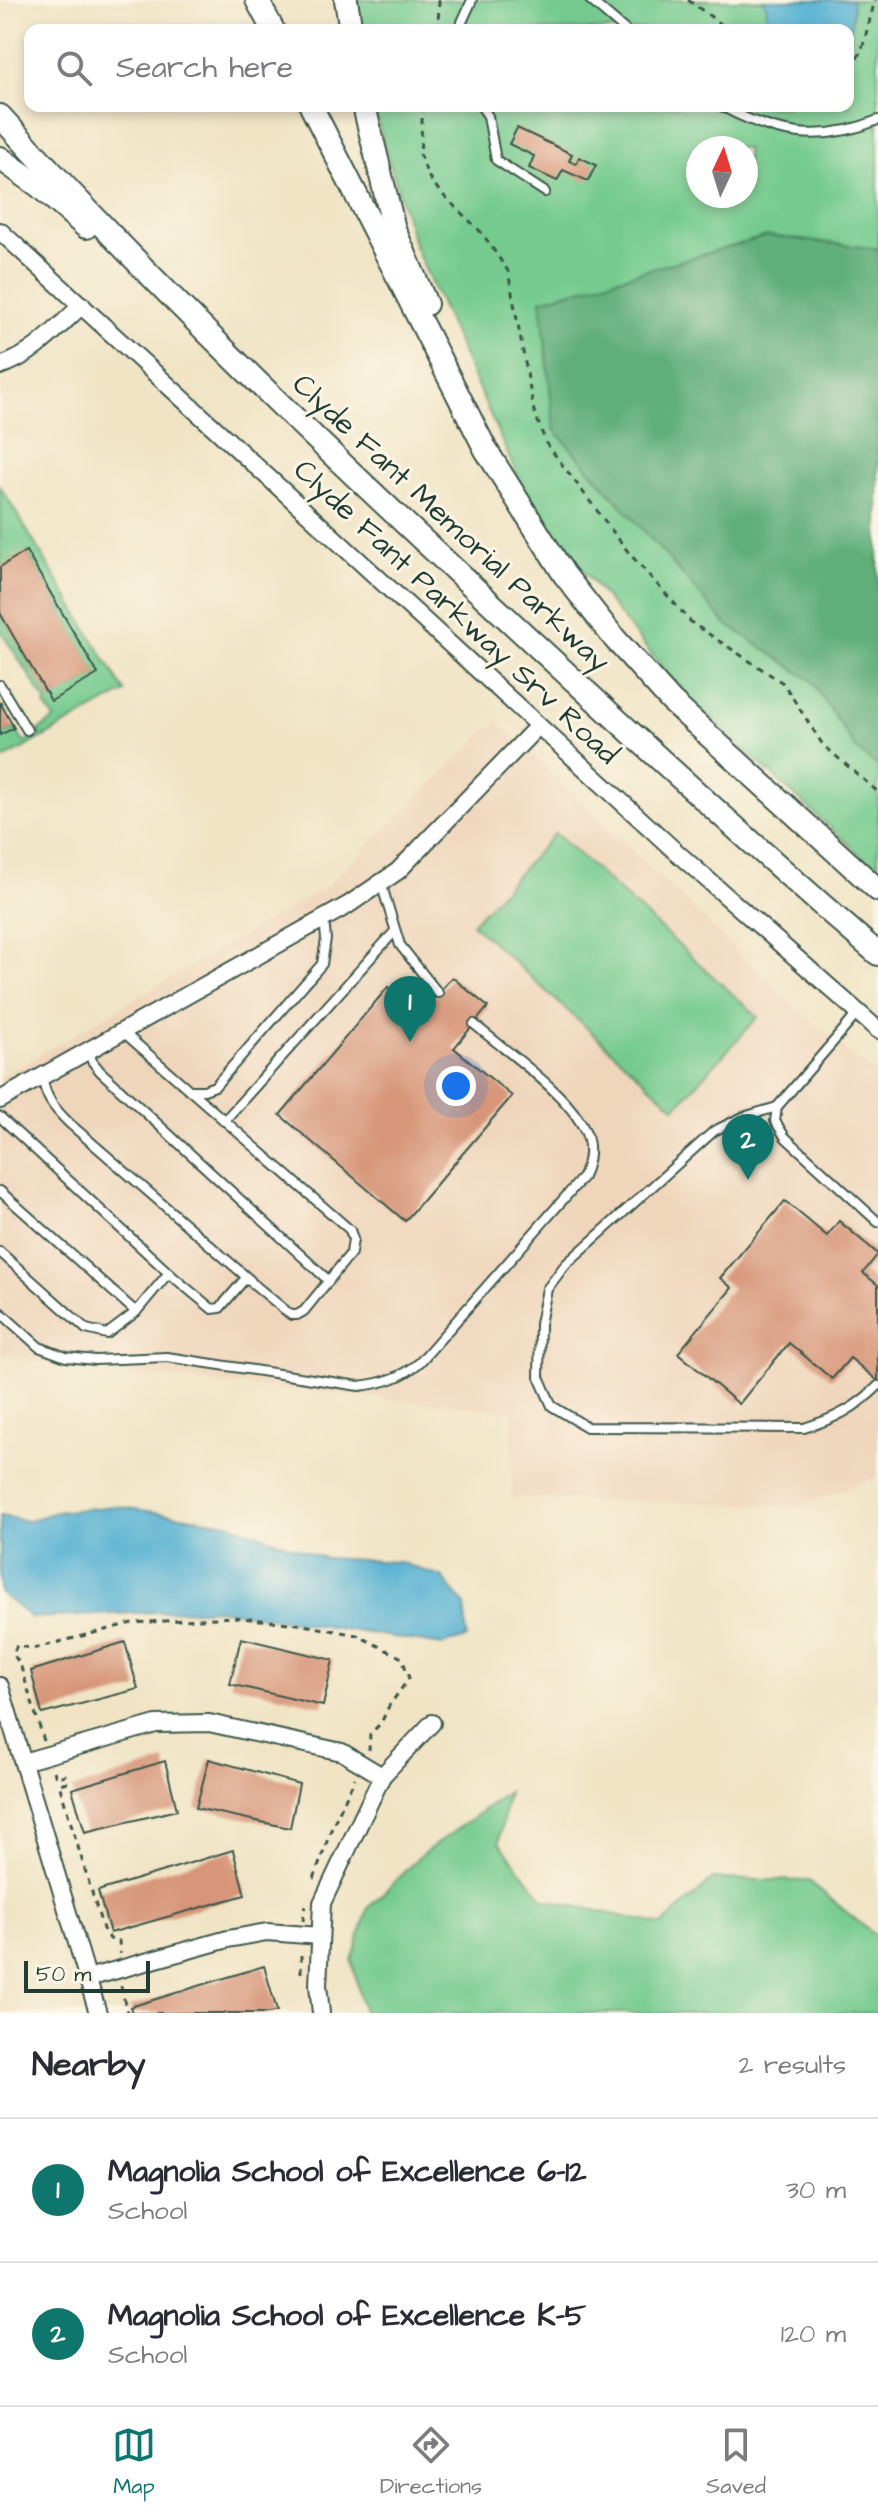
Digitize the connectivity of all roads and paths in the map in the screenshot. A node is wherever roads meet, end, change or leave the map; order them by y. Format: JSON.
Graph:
{"nodes":[{"id":1,"x":257,"y":0,"type":"edge"},
{"id":2,"x":346,"y":0,"type":"edge"},
{"id":3,"x":439,"y":0,"type":"edge"},
{"id":4,"x":472,"y":0,"type":"edge"},
{"id":5,"x":590,"y":0,"type":"edge"},
{"id":6,"x":688,"y":0,"type":"edge"},
{"id":7,"x":875,"y":0,"type":"edge"},
{"id":8,"x":270,"y":24,"type":"edge"},
{"id":9,"x":350,"y":24,"type":"edge"},
{"id":10,"x":438,"y":24,"type":"edge"},
{"id":11,"x":462,"y":24,"type":"edge"},
{"id":12,"x":618,"y":24,"type":"edge"},
{"id":13,"x":721,"y":24,"type":"edge"},
{"id":14,"x":854,"y":60,"type":"edge"},
{"id":15,"x":314,"y":112,"type":"edge"},
{"id":16,"x":365,"y":112,"type":"edge"},
{"id":17,"x":423,"y":112,"type":"edge"},
{"id":18,"x":485,"y":112,"type":"edge"},
{"id":19,"x":734,"y":112,"type":"edge"},
{"id":20,"x":0,"y":116,"type":"edge"},
{"id":21,"x":878,"y":120,"type":"edge"},
{"id":22,"x":0,"y":158,"type":"edge"},
{"id":23,"x":545,"y":192,"type":"dead end"},
{"id":24,"x":0,"y":231,"type":"edge"},
{"id":25,"x":170,"y":294,"type":"junction"},
{"id":26,"x":82,"y":305,"type":"junction"},
{"id":27,"x":0,"y":366,"type":"edge"},
{"id":28,"x":486,"y":450,"type":"junction"},
{"id":29,"x":0,"y":685,"type":"edge"},
{"id":30,"x":538,"y":726,"type":"junction"},
{"id":31,"x":27,"y":730,"type":"dead end"},
{"id":32,"x":878,"y":792,"type":"edge"},
{"id":33,"x":381,"y":883,"type":"junction"},
{"id":34,"x":878,"y":890,"type":"edge"},
{"id":35,"x":324,"y":919,"type":"junction"},
{"id":36,"x":395,"y":931,"type":"junction"},
{"id":37,"x":878,"y":954,"type":"edge"},
{"id":38,"x":438,"y":993,"type":"dead end"},
{"id":39,"x":858,"y":1013,"type":"junction"},
{"id":40,"x":474,"y":1024,"type":"dead end"},
{"id":41,"x":878,"y":1030,"type":"edge"},
{"id":42,"x":122,"y":1031,"type":"junction"},
{"id":43,"x":89,"y":1050,"type":"junction"},
{"id":44,"x":42,"y":1076,"type":"junction"},
{"id":45,"x":189,"y":1090,"type":"junction"},
{"id":46,"x":0,"y":1100,"type":"edge"},
{"id":47,"x":777,"y":1107,"type":"junction"},
{"id":48,"x":0,"y":1117,"type":"edge"},
{"id":49,"x":224,"y":1121,"type":"junction"},
{"id":50,"x":0,"y":1191,"type":"edge"},
{"id":51,"x":878,"y":1222,"type":"edge"},
{"id":52,"x":0,"y":1252,"type":"edge"},
{"id":53,"x":171,"y":1275,"type":"junction"},
{"id":54,"x":250,"y":1281,"type":"junction"},
{"id":55,"x":329,"y":1281,"type":"junction"},
{"id":56,"x":0,"y":1312,"type":"edge"},
{"id":57,"x":136,"y":1312,"type":"junction"},
{"id":58,"x":878,"y":1386,"type":"edge"},
{"id":59,"x":0,"y":1686,"type":"edge"},
{"id":60,"x":432,"y":1723,"type":"dead end"},
{"id":61,"x":49,"y":1755,"type":"junction"},
{"id":62,"x":23,"y":1762,"type":"junction"},
{"id":63,"x":362,"y":1764,"type":"junction"},
{"id":64,"x":382,"y":1776,"type":"junction"},
{"id":65,"x":313,"y":1880,"type":"dead end"},
{"id":66,"x":309,"y":1894,"type":"dead end"},
{"id":67,"x":302,"y":1935,"type":"junction"},
{"id":68,"x":320,"y":1936,"type":"junction"},
{"id":69,"x":120,"y":1968,"type":"junction"},
{"id":70,"x":88,"y":1978,"type":"junction"},
{"id":71,"x":301,"y":1984,"type":"dead end"},
{"id":72,"x":98,"y":2013,"type":"edge"},
{"id":73,"x":127,"y":2013,"type":"edge"},
{"id":74,"x":321,"y":2013,"type":"edge"}],
"edges":[{"from":1,"to":8,"type":"main road"},
{"from":2,"to":9,"type":"main road"},
{"from":3,"to":10,"type":"path"},
{"from":4,"to":11,"type":"lane"},
{"from":5,"to":12,"type":"lane"},
{"from":6,"to":13,"type":"path"},
{"from":7,"to":14,"type":"path"},
{"from":15,"to":28,"type":"main road","name":"Clyde Fant Memorial Parkway"},
{"from":16,"to":28,"type":"main road"},
{"from":17,"to":32,"type":"path"},
{"from":18,"to":23,"type":"lane"},
{"from":19,"to":21,"type":"lane"},
{"from":20,"to":25,"type":"main road","name":"Clyde Fant Memorial Parkway"},
{"from":22,"to":25,"type":"main road"},
{"from":24,"to":26,"type":"street","name":"Clyde Fant Parkway Srv Road"},
{"from":25,"to":37,"type":"main road","name":"Clyde Fant Memorial Parkway"},
{"from":26,"to":27,"type":"street"},
{"from":26,"to":30,"type":"street","name":"Clyde Fant Parkway Srv Road"},
{"from":28,"to":34,"type":"main road","name":"Clyde Fant Memorial Parkway"},
{"from":29,"to":31,"type":"lane"},
{"from":30,"to":33,"type":"street"},
{"from":30,"to":39,"type":"street","name":"Clyde Fant Parkway Srv Road"},
{"from":33,"to":35,"type":"street"},
{"from":33,"to":36,"type":"lane"},
{"from":35,"to":42,"type":"street"},
{"from":35,"to":45,"type":"lane"},
{"from":36,"to":38,"type":"lane"},
{"from":36,"to":49,"type":"lane"},
{"from":39,"to":41,"type":"street","name":"Clyde Fant Parkway Srv Road"},
{"from":39,"to":47,"type":"lane"},
{"from":40,"to":56,"type":"lane"},
{"from":42,"to":43,"type":"street"},
{"from":42,"to":45,"type":"lane"},
{"from":43,"to":44,"type":"street"},
{"from":43,"to":55,"type":"lane"},
{"from":44,"to":46,"type":"street"},
{"from":44,"to":54,"type":"lane"},
{"from":45,"to":49,"type":"lane"},
{"from":47,"to":51,"type":"lane"},
{"from":47,"to":58,"type":"lane"},
{"from":48,"to":53,"type":"lane"},
{"from":49,"to":55,"type":"lane"},
{"from":50,"to":57,"type":"lane"},
{"from":52,"to":57,"type":"lane"},
{"from":53,"to":54,"type":"lane"},
{"from":53,"to":57,"type":"lane"},
{"from":54,"to":55,"type":"lane"},
{"from":59,"to":62,"type":"street"},
{"from":60,"to":64,"type":"street"},
{"from":61,"to":62,"type":"street"},
{"from":61,"to":63,"type":"street"},
{"from":61,"to":63,"type":"path"},
{"from":61,"to":69,"type":"path"},
{"from":62,"to":70,"type":"street"},
{"from":63,"to":64,"type":"street"},
{"from":63,"to":65,"type":"path"},
{"from":64,"to":68,"type":"street"},
{"from":66,"to":67,"type":"path"},
{"from":67,"to":68,"type":"street"},
{"from":67,"to":69,"type":"street"},
{"from":67,"to":71,"type":"path"},
{"from":68,"to":74,"type":"street"},
{"from":69,"to":70,"type":"street"},
{"from":69,"to":73,"type":"path"},
{"from":70,"to":72,"type":"street"}]}
